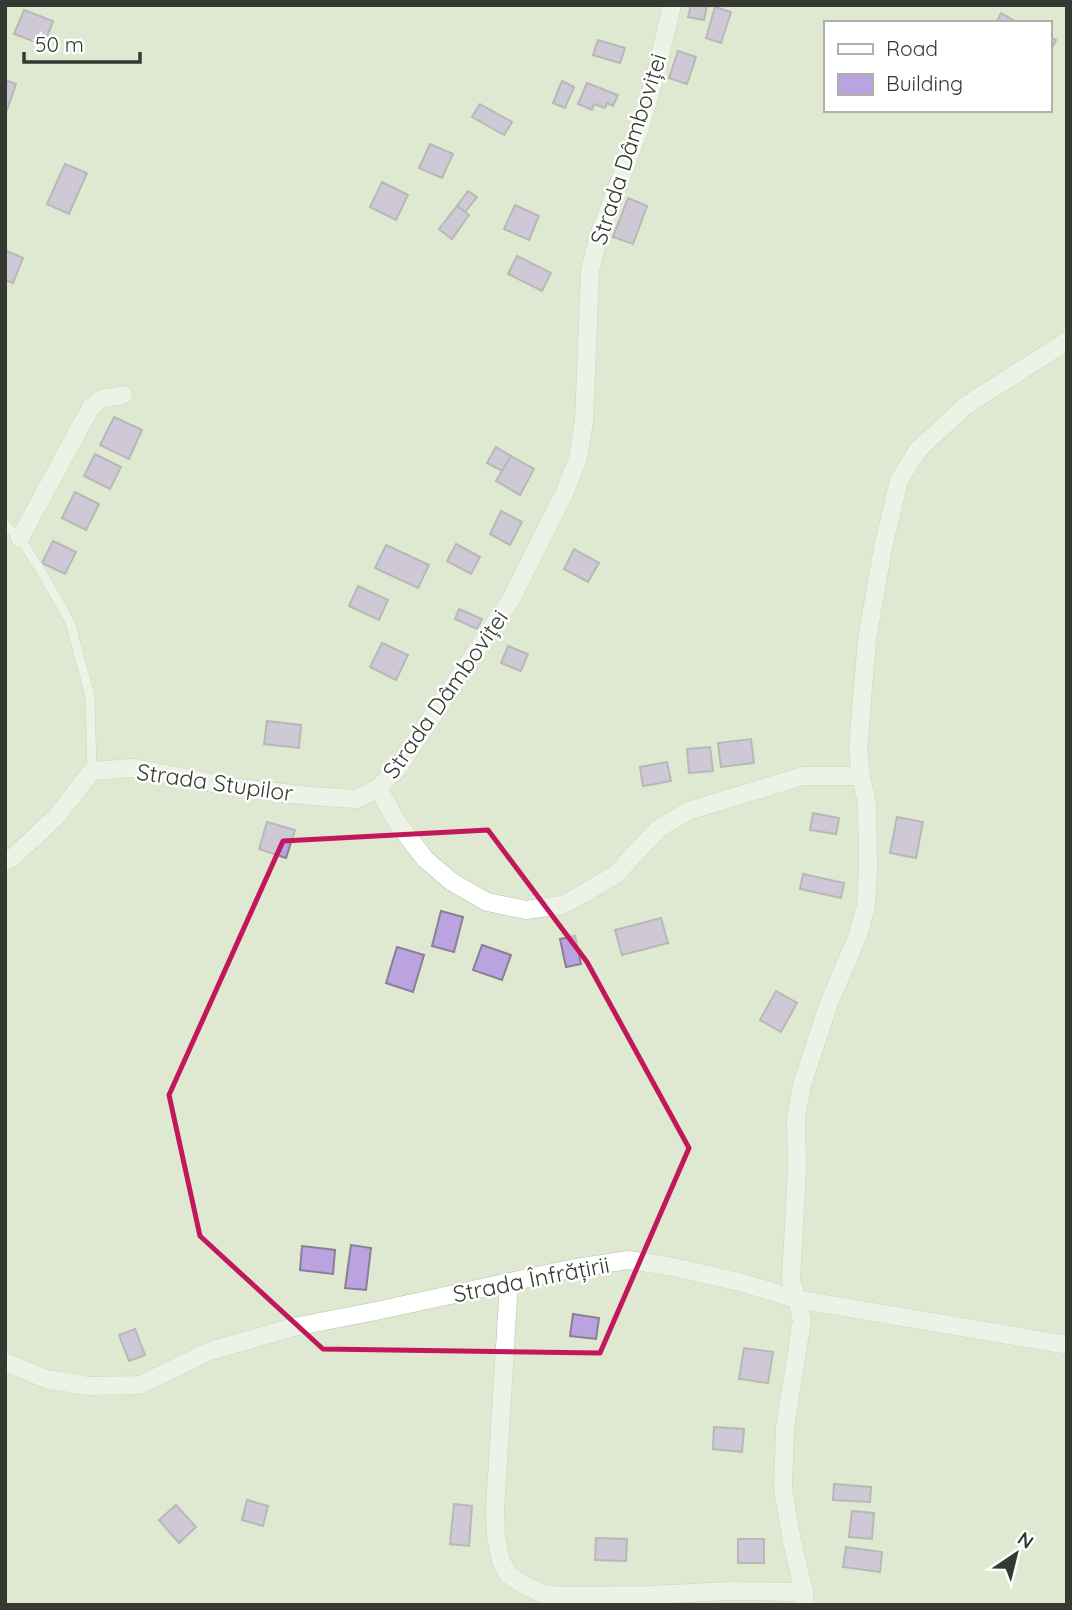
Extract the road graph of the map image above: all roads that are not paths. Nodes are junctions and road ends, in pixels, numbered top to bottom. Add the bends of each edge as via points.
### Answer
1 (672, 5) edge
2 (1067, 341) edge
3 (123, 395) dead end
4 (5, 525) edge
5 (20, 538) junction
6 (92, 771) junction
7 (860, 776) junction
8 (378, 789) junction
9 (5, 862) edge
10 (509, 1282) junction
11 (796, 1299) junction
12 (1067, 1345) edge
13 (5, 1362) edge
14 (804, 1598) edge

1 - 8 street, Strada Dâmboviței via 640,125 597,238 590,271 584,421 578,458 511,599 397,769
2 - 7 street via 965,406 918,450 898,480 867,639
3 - 5 street via 91,407
4 - 5 lane
5 - 6 lane via 69,622 90,696
6 - 8 street, Strada Stupilor via 133,768 239,788 357,799
6 - 9 street via 57,816
7 - 8 street, Strada Dâmboviței via 803,776 688,811 659,828 615,875 594,888 562,905 526,909 487,902 452,882 425,859
7 - 11 street via 867,804 866,906 829,1003 796,1117 791,1279
10 - 11 street, Strada Înfrățirii via 628,1260 716,1276
10 - 13 street, Strada Înfrățirii via 282,1330 210,1351 140,1385 88,1386 46,1380
10 - 14 street via 495,1510 501,1561 509,1574 543,1594 562,1596 728,1591
11 - 12 street, Strada Înfrățirii
11 - 14 street via 802,1320 785,1428 783,1488

